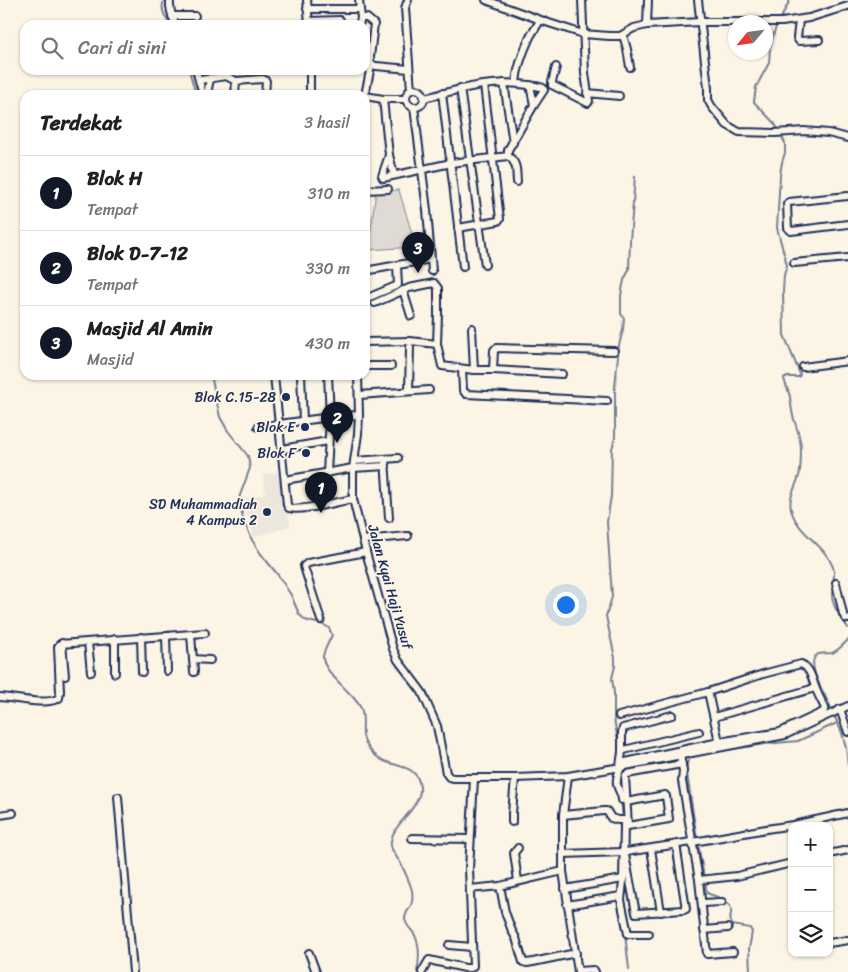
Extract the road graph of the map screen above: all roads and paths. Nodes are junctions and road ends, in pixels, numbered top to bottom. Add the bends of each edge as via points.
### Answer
1 (170, 0) edge
2 (307, 0) edge
3 (359, 0) edge
4 (402, 0) edge
5 (408, 0) edge
6 (486, 0) edge
7 (582, 0) edge
8 (648, 0) edge
9 (698, 0) edge
10 (848, 6) edge
11 (406, 8) junction
12 (307, 9) junction
13 (359, 9) junction
14 (172, 16) junction
15 (195, 16) dead end
16 (174, 20) edge
17 (308, 20) edge
18 (360, 20) edge
19 (540, 20) junction
20 (799, 20) junction
21 (370, 21) edge
22 (700, 22) junction
23 (647, 25) junction
24 (583, 34) junction
25 (623, 35) junction
26 (819, 40) dead end
27 (370, 57) edge
28 (370, 66) edge
29 (556, 67) dead end
30 (630, 67) dead end
31 (409, 69) junction
32 (198, 75) edge
33 (310, 75) edge
34 (367, 75) edge
35 (210, 78) junction
36 (200, 80) junction
37 (236, 81) junction
38 (504, 83) junction
39 (516, 83) junction
40 (484, 85) junction
41 (530, 85) junction
42 (552, 85) junction
43 (460, 88) junction
44 (544, 89) junction
45 (203, 90) edge
46 (206, 90) edge
47 (235, 90) edge
48 (265, 90) edge
49 (310, 90) edge
50 (366, 90) edge
51 (411, 90) junction
52 (442, 93) junction
53 (589, 93) junction
54 (370, 96) edge
55 (619, 96) dead end
56 (424, 98) junction
57 (383, 99) junction
58 (406, 99) junction
59 (534, 105) junction
60 (414, 107) junction
61 (848, 138) edge
62 (512, 144) junction
63 (389, 155) junction
64 (508, 156) junction
65 (492, 158) junction
66 (470, 160) junction
67 (450, 163) junction
68 (421, 170) junction
69 (394, 175) junction
70 (517, 182) dead end
71 (388, 189) dead end
72 (370, 190) edge
73 (848, 196) edge
74 (848, 224) edge
75 (480, 225) junction
76 (458, 228) junction
77 (848, 258) edge
78 (431, 259) junction
79 (794, 263) dead end
80 (485, 265) dead end
81 (397, 266) junction
82 (463, 267) dead end
83 (370, 270) edge
84 (432, 271) dead end
85 (403, 290) junction
86 (370, 297) edge
87 (374, 303) dead end
88 (410, 316) dead end
89 (472, 328) dead end
90 (370, 342) edge
91 (437, 344) junction
92 (410, 348) dead end
93 (614, 351) dead end
94 (848, 361) edge
95 (370, 366) edge
96 (391, 366) dead end
97 (803, 367) dead end
98 (462, 369) junction
99 (474, 370) junction
100 (493, 370) junction
101 (562, 374) dead end
102 (274, 380) edge
103 (301, 380) edge
104 (328, 380) edge
105 (358, 380) edge
106 (429, 390) dead end
107 (408, 391) junction
108 (359, 395) junction
109 (607, 401) dead end
110 (359, 414) junction
111 (330, 417) junction
112 (303, 421) junction
113 (278, 425) junction
114 (258, 427) dead end
115 (328, 441) junction
116 (282, 449) junction
117 (398, 458) dead end
118 (354, 461) junction
119 (386, 462) junction
120 (353, 468) junction
121 (327, 473) junction
122 (285, 480) junction
123 (353, 498) junction
124 (389, 518) dead end
125 (408, 536) dead end
126 (363, 540) junction
127 (366, 552) junction
128 (836, 583) dead end
129 (848, 619) edge
130 (321, 620) dead end
131 (205, 633) dead end
132 (166, 635) junction
133 (191, 635) junction
134 (141, 637) junction
135 (115, 639) junction
136 (88, 642) junction
137 (60, 645) junction
138 (193, 659) junction
139 (210, 660) dead end
140 (167, 671) dead end
141 (91, 672) dead end
142 (142, 672) dead end
143 (194, 672) dead end
144 (115, 673) dead end
145 (65, 676) dead end
146 (815, 688) junction
147 (708, 692) junction
148 (0, 697) edge
149 (848, 706) edge
150 (838, 710) junction
151 (825, 714) junction
152 (672, 715) dead end
153 (618, 716) dead end
154 (714, 717) junction
155 (699, 732) dead end
156 (848, 732) edge
157 (720, 745) junction
158 (622, 751) junction
159 (678, 755) junction
160 (679, 765) junction
161 (619, 766) junction
162 (568, 776) junction
163 (515, 778) junction
164 (474, 779) junction
165 (118, 797) dead end
166 (626, 802) junction
167 (13, 813) dead end
168 (848, 813) edge
169 (0, 815) edge
170 (563, 815) junction
171 (621, 820) junction
172 (512, 822) dead end
173 (412, 838) dead end
174 (470, 840) junction
175 (695, 842) junction
176 (676, 844) junction
177 (518, 848) dead end
178 (651, 849) junction
179 (848, 850) edge
180 (620, 852) junction
181 (833, 853) edge
182 (563, 854) junction
183 (788, 864) edge
184 (563, 872) junction
185 (620, 880) junction
186 (703, 880) junction
187 (518, 881) junction
188 (500, 886) junction
189 (470, 888) junction
190 (565, 889) junction
191 (618, 896) junction
192 (722, 902) dead end
193 (702, 903) junction
194 (567, 905) junction
195 (661, 912) junction
196 (728, 928) dead end
197 (704, 930) junction
198 (649, 934) dead end
199 (848, 940) edge
200 (833, 942) edge
201 (449, 945) dead end
202 (472, 947) junction
203 (733, 952) dead end
204 (309, 953) dead end
205 (576, 953) junction
206 (133, 972) edge
207 (316, 972) edge
208 (422, 972) edge
209 (578, 972) edge
210 (595, 972) edge

1 - 14 street
2 - 12 street
3 - 13 street
4 - 11 street
5 - 11 street
6 - 19 street
7 - 24 street
8 - 23 street
9 - 22 street
10 - 20 street
11 - 31 street
12 - 13 street
12 - 17 street
13 - 18 street
14 - 15 street
14 - 16 street
19 - 24 street
19 - 39 street via 531,36
20 - 22 street
20 - 26 street via 798,41
21 - 27 street via 374,24
22 - 23 street
22 - 61 street via 708,98 732,128 740,132 804,131
23 - 25 street
24 - 25 street
24 - 53 street
25 - 30 street
28 - 31 street
29 - 42 street
31 - 51 street
32 - 36 street
33 - 49 street
34 - 50 street
35 - 36 street
35 - 37 street via 226,76
35 - 46 street
36 - 45 street
37 - 47 street
37 - 48 street via 264,80
38 - 39 street
38 - 40 street
38 - 62 street
39 - 41 street
40 - 43 street
40 - 65 street
41 - 44 street
41 - 59 street
42 - 44 street
42 - 53 street via 588,103
43 - 52 street
43 - 66 street
44 - 59 street
51 - 56 street via 420,90
51 - 58 street
52 - 56 street
52 - 67 street
53 - 55 street
54 - 57 street
56 - 60 street via 421,105
57 - 58 street
57 - 63 street
58 - 60 street
59 - 62 street
60 - 68 street
62 - 64 street
63 - 69 street
63 - 69 street via 382,177
64 - 65 street
64 - 70 street via 514,160
65 - 66 street
65 - 75 street via 500,219
66 - 67 street
66 - 75 street
67 - 68 street
67 - 76 street
68 - 69 street
68 - 78 street
71 - 72 street
73 - 74 street via 787,204 791,231
75 - 76 street
75 - 80 street
76 - 82 street
77 - 79 street
78 - 81 street
78 - 84 street
81 - 83 street
81 - 86 street via 398,285
85 - 87 street
85 - 88 street
85 - 91 street via 433,283 437,286
89 - 99 street
90 - 91 street via 410,340
91 - 98 street via 442,366
92 - 107 street
93 - 100 street via 497,348 494,350
94 - 97 street
95 - 96 street
98 - 99 street
98 - 109 street via 466,394
99 - 100 street
100 - 101 street
102 - 113 street
103 - 112 street
104 - 111 street
105 - 108 street, Jalan Kyai Haji Yusuf
106 - 107 street
107 - 108 street
108 - 110 street, Jalan Kyai Haji Yusuf
110 - 111 street
110 - 118 street, Jalan Kyai Haji Yusuf
111 - 112 street
111 - 115 street
112 - 113 street
113 - 114 street
113 - 116 street
115 - 116 street
115 - 121 street
116 - 122 street
117 - 119 street
118 - 119 street
118 - 120 street, Jalan Kyai Haji Yusuf
119 - 120 street
119 - 124 street
120 - 121 street
120 - 123 street, Jalan Kyai Haji Yusuf
121 - 122 street
122 - 123 street via 290,509
123 - 126 street, Jalan Kyai Haji Yusuf
125 - 126 street
126 - 127 street, Jalan Kyai Haji Yusuf
127 - 130 street via 304,566
127 - 164 street, Jalan Kyai Haji Yusuf via 393,649 422,692 434,717 447,775
128 - 129 street via 843,614
131 - 133 street
132 - 133 street
132 - 134 street
132 - 140 street
133 - 138 street
134 - 135 street
134 - 142 street
135 - 136 street
135 - 144 street
136 - 137 street
136 - 141 street
137 - 145 street
137 - 148 street via 60,697 57,700 43,702
138 - 139 street
138 - 143 street
146 - 147 street via 806,666 800,664
146 - 151 street
146 - 154 street
147 - 153 street
147 - 154 street
149 - 150 street
150 - 151 street
150 - 156 street
151 - 157 street via 780,732
152 - 158 street via 623,728
154 - 157 street
155 - 158 street
157 - 159 street
157 - 161 street
158 - 161 street
159 - 160 street
159 - 161 street
160 - 166 street via 625,775
160 - 175 street via 683,771 682,781
161 - 162 street, Jalan Kyai Haji Yusuf
161 - 171 street via 617,785 622,796
162 - 163 street, Jalan Kyai Haji Yusuf
162 - 170 street
163 - 164 street, Jalan Kyai Haji Yusuf
163 - 172 street
164 - 174 street
165 - 206 street
166 - 166 street via 665,795 670,819 628,826
167 - 169 street
168 - 175 street
170 - 171 street via 604,811 611,818
170 - 182 street
171 - 180 street via 624,842
173 - 174 street
174 - 189 street
175 - 176 street
175 - 186 street
176 - 178 street
176 - 195 street via 686,908
177 - 187 street via 514,857
178 - 195 street
178 - 195 street via 626,852 625,855 635,913
179 - 181 street
180 - 182 street
180 - 185 street
182 - 184 street
183 - 186 street
184 - 187 street
184 - 190 street
185 - 190 street
185 - 191 street
186 - 193 street
187 - 188 street
188 - 189 street
188 - 205 street via 510,929 519,945 523,962
189 - 202 street
190 - 194 street
191 - 194 street
191 - 198 street via 628,934
192 - 193 street
193 - 197 street
194 - 205 street
196 - 197 street
197 - 203 street via 707,954
199 - 200 street
201 - 202 street
202 - 208 street via 471,968 428,960
204 - 207 street
205 - 209 street
209 - 210 street

